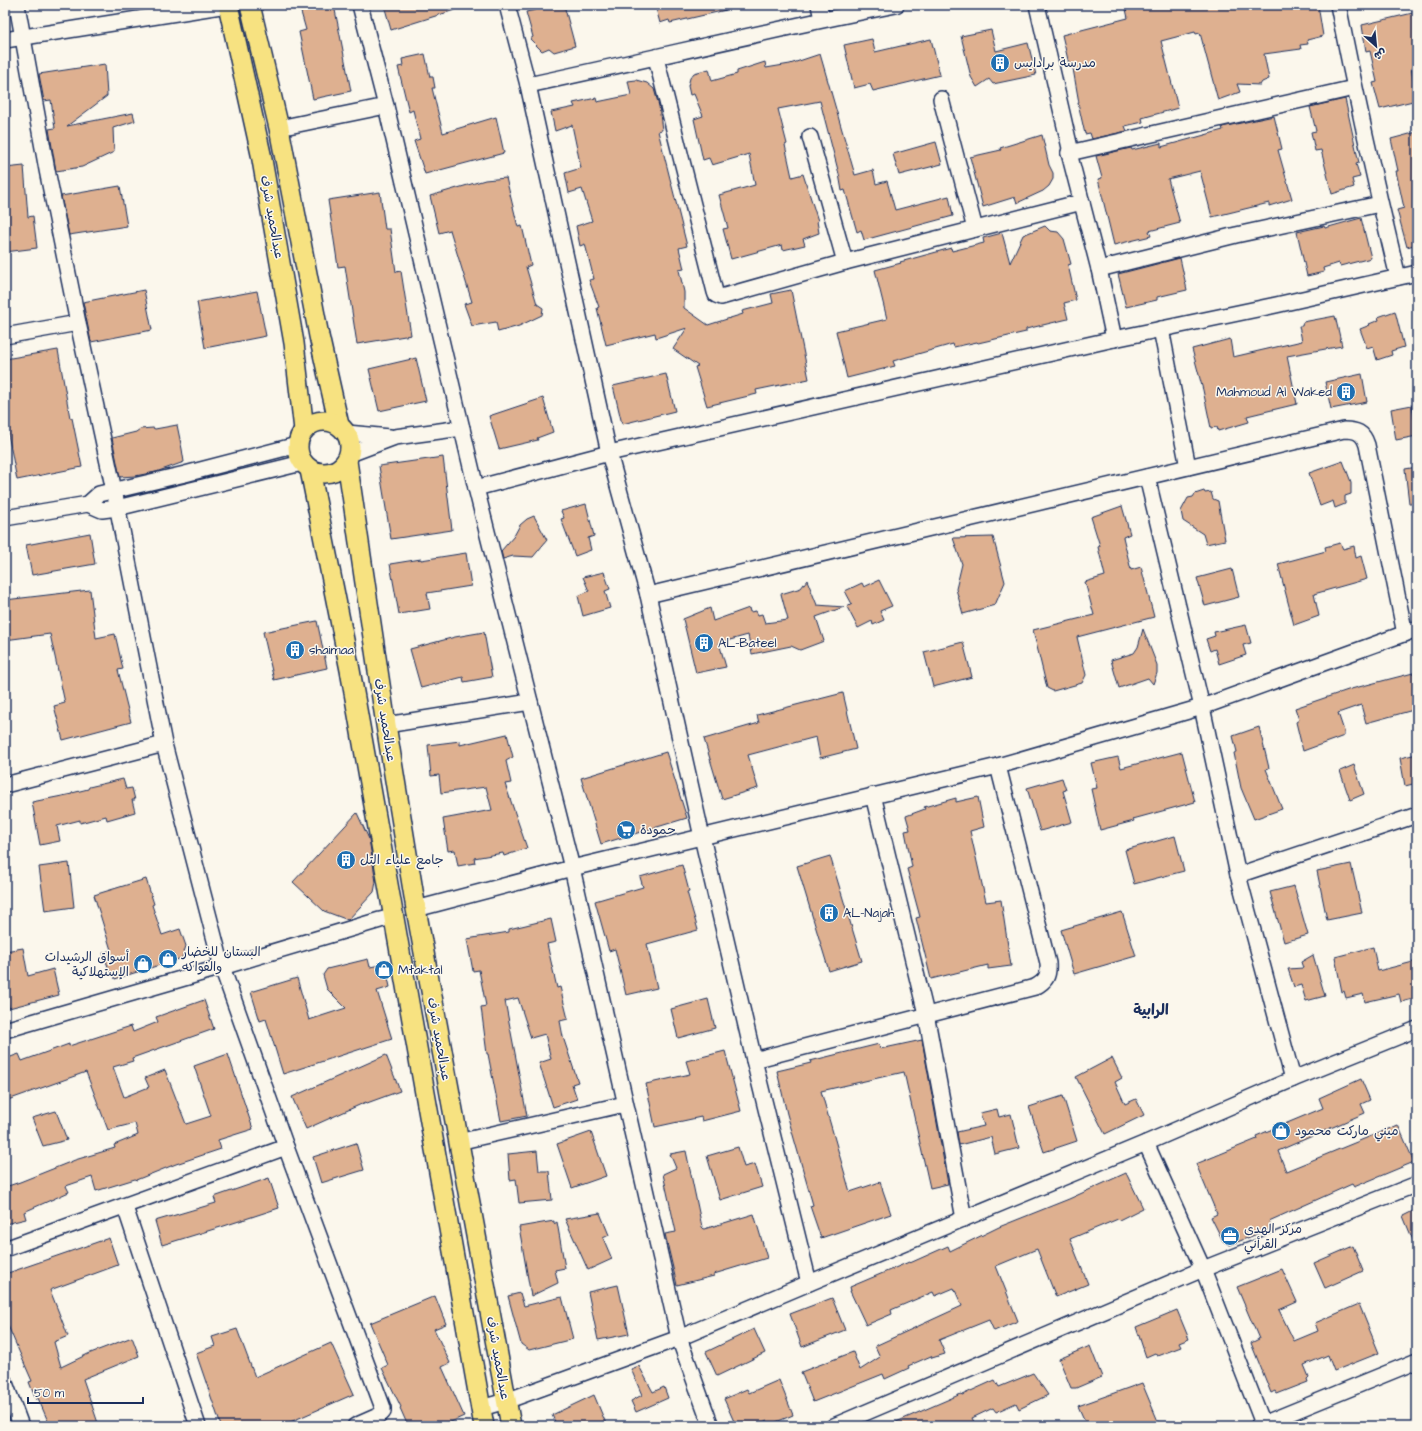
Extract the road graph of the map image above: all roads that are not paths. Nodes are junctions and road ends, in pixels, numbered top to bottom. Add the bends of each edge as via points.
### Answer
1 (17, 5) edge
2 (228, 5) edge
3 (250, 5) edge
4 (360, 5) edge
5 (507, 5) edge
6 (896, 5) edge
7 (1037, 5) edge
8 (1338, 5) edge
9 (821, 12) edge
10 (24, 37) junction
11 (5, 40) edge
12 (656, 58) junction
13 (528, 85) junction
14 (1354, 88) junction
15 (941, 99) dead end
16 (386, 106) junction
17 (279, 128) junction
18 (810, 137) dead end
19 (1069, 153) junction
20 (1082, 202) junction
21 (1380, 204) junction
22 (975, 229) junction
23 (846, 262) junction
24 (1099, 269) junction
25 (1417, 273) edge
26 (1398, 278) junction
27 (78, 323) junction
28 (1161, 329) junction
29 (5, 336) edge
30 (1114, 339) junction
31 (462, 428) junction
32 (343, 429) junction
33 (395, 437) junction
34 (303, 452) junction
35 (609, 452) junction
36 (349, 457) junction
37 (1188, 467) junction
38 (1147, 477) junction
39 (476, 488) junction
40 (114, 491) junction
41 (88, 504) junction
42 (117, 508) junction
43 (5, 518) edge
44 (648, 595) junction
45 (1411, 631) edge
46 (530, 702) junction
47 (1202, 707) junction
48 (386, 725) junction
49 (164, 744) junction
50 (998, 766) junction
51 (5, 785) edge
52 (873, 795) junction
53 (1417, 815) edge
54 (702, 837) junction
55 (572, 868) junction
56 (1238, 875) junction
57 (416, 909) junction
58 (393, 917) junction
59 (222, 967) junction
60 (926, 1014) junction
61 (1417, 1029) edge
62 (5, 1030) edge
63 (754, 1060) junction
64 (1293, 1079) junction
65 (625, 1104) junction
66 (458, 1142) junction
67 (1146, 1143) junction
68 (286, 1147) junction
69 (1417, 1184) edge
70 (125, 1207) junction
71 (964, 1219) junction
72 (5, 1250) edge
73 (1203, 1270) junction
74 (809, 1283) junction
75 (679, 1338) junction
76 (1417, 1361) edge
77 (5, 1383) edge
78 (506, 1401) junction
79 (480, 1408) junction
80 (1262, 1425) edge
81 (21, 1426) edge
82 (198, 1426) edge
83 (355, 1426) edge
84 (484, 1426) edge
85 (511, 1426) edge
86 (711, 1426) edge
87 (834, 1426) edge

1 - 10 street
2 - 10 street
2 - 34 main road, عبدالحميد شرف via 261,154 294,343
3 - 17 main road, عبدالحميد شرف
4 - 16 street
5 - 13 street
6 - 9 street
7 - 19 street via 1070,148
8 - 14 street
9 - 12 street
10 - 11 street
10 - 27 street via 47,170
12 - 13 street
12 - 23 street via 716,295 724,297
13 - 35 street
14 - 19 street
14 - 21 street
15 - 22 street
16 - 17 street
16 - 31 street
17 - 32 main road, عبدالحميد شرف via 319,336
18 - 23 street
19 - 20 street
20 - 22 street
20 - 24 street
21 - 24 street via 1236,235
21 - 26 street
22 - 23 street
24 - 30 street
25 - 26 street
26 - 28 street
27 - 29 street
27 - 40 street
28 - 30 street
28 - 37 street
30 - 35 street
31 - 33 street
31 - 39 street
32 - 33 street
32 - 34 main road via 324,420 309,425
32 - 36 main road via 351,443
33 - 36 street
34 - 36 main road via 320,474 340,469
34 - 40 street
34 - 42 street
34 - 58 main road, عبدالحميد شرف via 350,670
35 - 39 street
35 - 44 street
36 - 48 main road, عبدالحميد شرف
37 - 38 street
37 - 45 street via 1344,430 1359,432 1367,445
38 - 44 street
38 - 47 street
39 - 46 street
40 - 41 street via 98,494
40 - 42 street
41 - 42 street via 102,510
41 - 43 street
42 - 49 street
44 - 54 street
45 - 47 street
46 - 48 street
46 - 55 street
47 - 50 street
47 - 56 street
48 - 57 main road, عبدالحميد شرف
49 - 51 street
49 - 59 street
50 - 52 street
50 - 60 street via 1049,973 1042,983 1035,987
52 - 54 street
52 - 60 street
53 - 56 street
54 - 55 street
54 - 63 street
55 - 57 street
55 - 65 street
56 - 64 street
57 - 66 main road, عبدالحميد شرف
58 - 59 street
58 - 79 main road, عبدالحميد شرف
59 - 62 street
59 - 68 street
60 - 63 street
60 - 71 street
61 - 64 street
63 - 74 street
64 - 67 street
65 - 66 street
65 - 75 street
66 - 78 main road, عبدالحميد شرف
67 - 71 street
67 - 73 street
68 - 70 street
68 - 83 street via 383,1408 380,1415
69 - 73 street
70 - 72 street
70 - 82 street
71 - 74 street
73 - 80 street
73 - 87 street
74 - 75 street
75 - 78 street
75 - 86 street
76 - 80 street
77 - 81 street
78 - 79 street
78 - 85 main road, عبدالحميد شرف
79 - 84 main road, عبدالحميد شرف

